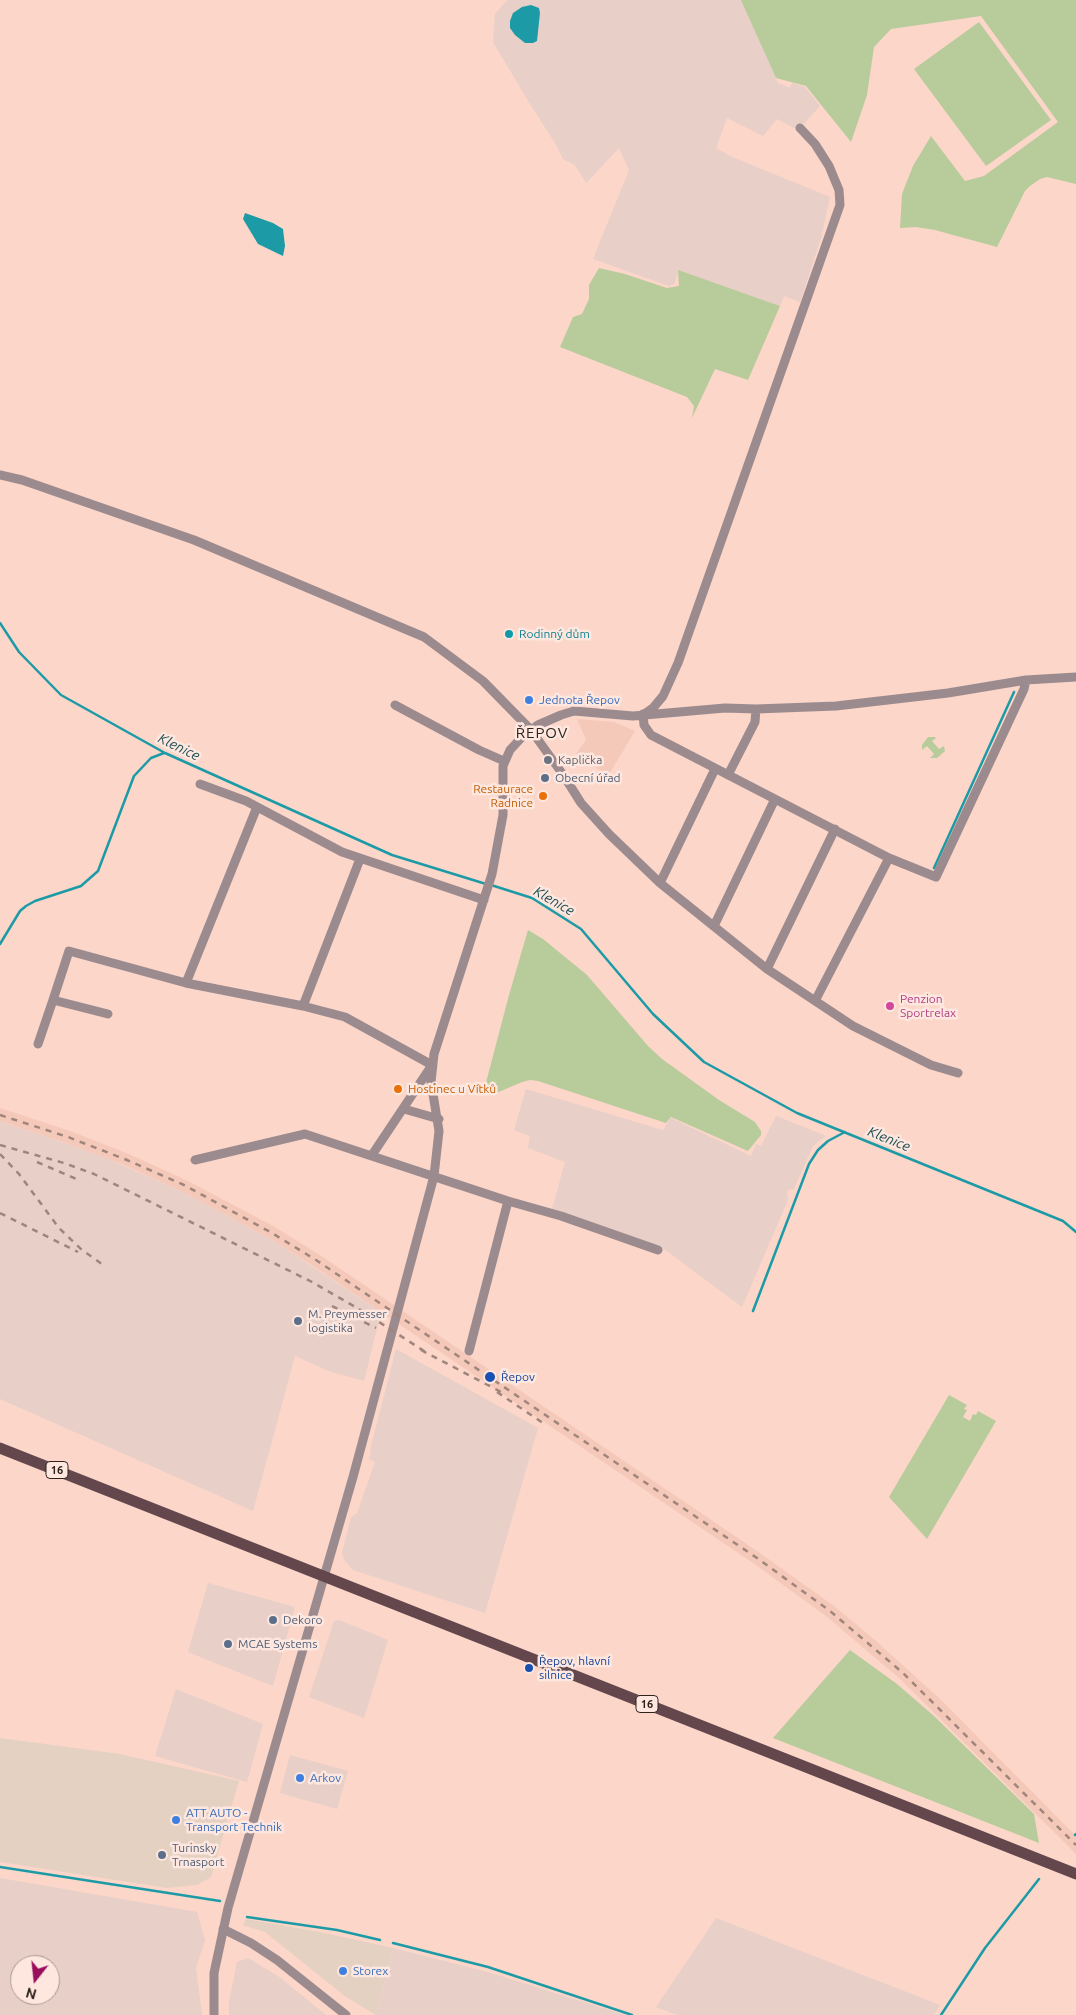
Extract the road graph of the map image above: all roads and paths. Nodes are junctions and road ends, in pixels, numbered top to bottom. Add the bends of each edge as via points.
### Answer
1 (800, 128) dead end
2 (0, 475) edge
3 (1076, 677) edge
4 (1026, 680) junction
5 (395, 705) dead end
6 (756, 709) junction
7 (643, 714) junction
8 (530, 730) junction
9 (504, 761) junction
10 (714, 769) junction
11 (728, 775) junction
12 (200, 784) dead end
13 (775, 799) junction
14 (256, 807) junction
15 (835, 829) junction
16 (889, 858) junction
17 (360, 859) junction
18 (660, 883) junction
19 (484, 898) junction
20 (714, 926) junction
21 (768, 968) junction
22 (186, 983) junction
23 (53, 1000) junction
24 (815, 1001) junction
25 (303, 1006) junction
26 (108, 1014) dead end
27 (38, 1044) dead end
28 (432, 1065) junction
29 (958, 1073) dead end
30 (404, 1108) junction
31 (439, 1119) junction
32 (372, 1155) junction
33 (195, 1160) dead end
34 (434, 1176) junction
35 (508, 1201) junction
36 (658, 1250) dead end
37 (469, 1351) dead end
38 (0, 1448) edge
39 (324, 1577) junction
40 (1076, 1874) edge
41 (223, 1929) junction
42 (214, 2015) edge
43 (346, 2015) edge

1 - 7 street via 815,144 834,176 840,195 838,209 678,663 663,696
2 - 8 street via 194,540 424,637 483,681
3 - 4 street
4 - 6 street via 836,706
4 - 16 street via 936,877
5 - 9 street
6 - 7 street
6 - 11 street via 755,722
7 - 8 street via 628,716 574,711
7 - 10 street via 644,725 651,735
8 - 9 street
8 - 18 street via 581,803
9 - 19 street via 502,815 492,874
10 - 11 street
10 - 18 street
11 - 13 street
12 - 14 street
13 - 15 street
13 - 20 street
14 - 17 street
14 - 22 street
15 - 16 street
15 - 21 street
16 - 24 street
17 - 19 street
17 - 25 street
18 - 20 street
19 - 28 street
20 - 21 street
21 - 24 street
22 - 23 street via 68,951
22 - 25 street
23 - 26 street
23 - 27 street
24 - 29 street via 853,1026 931,1065
25 - 28 street via 345,1017
28 - 30 street
28 - 31 street via 431,1082
30 - 31 street
30 - 32 street
31 - 34 street
32 - 33 street via 305,1134
32 - 34 street
34 - 35 street
34 - 39 street
35 - 36 street
35 - 37 street
38 - 39 main road, 16
39 - 40 main road, 16
39 - 41 street
41 - 42 street via 214,1973
41 - 43 street via 251,1942 277,1960

